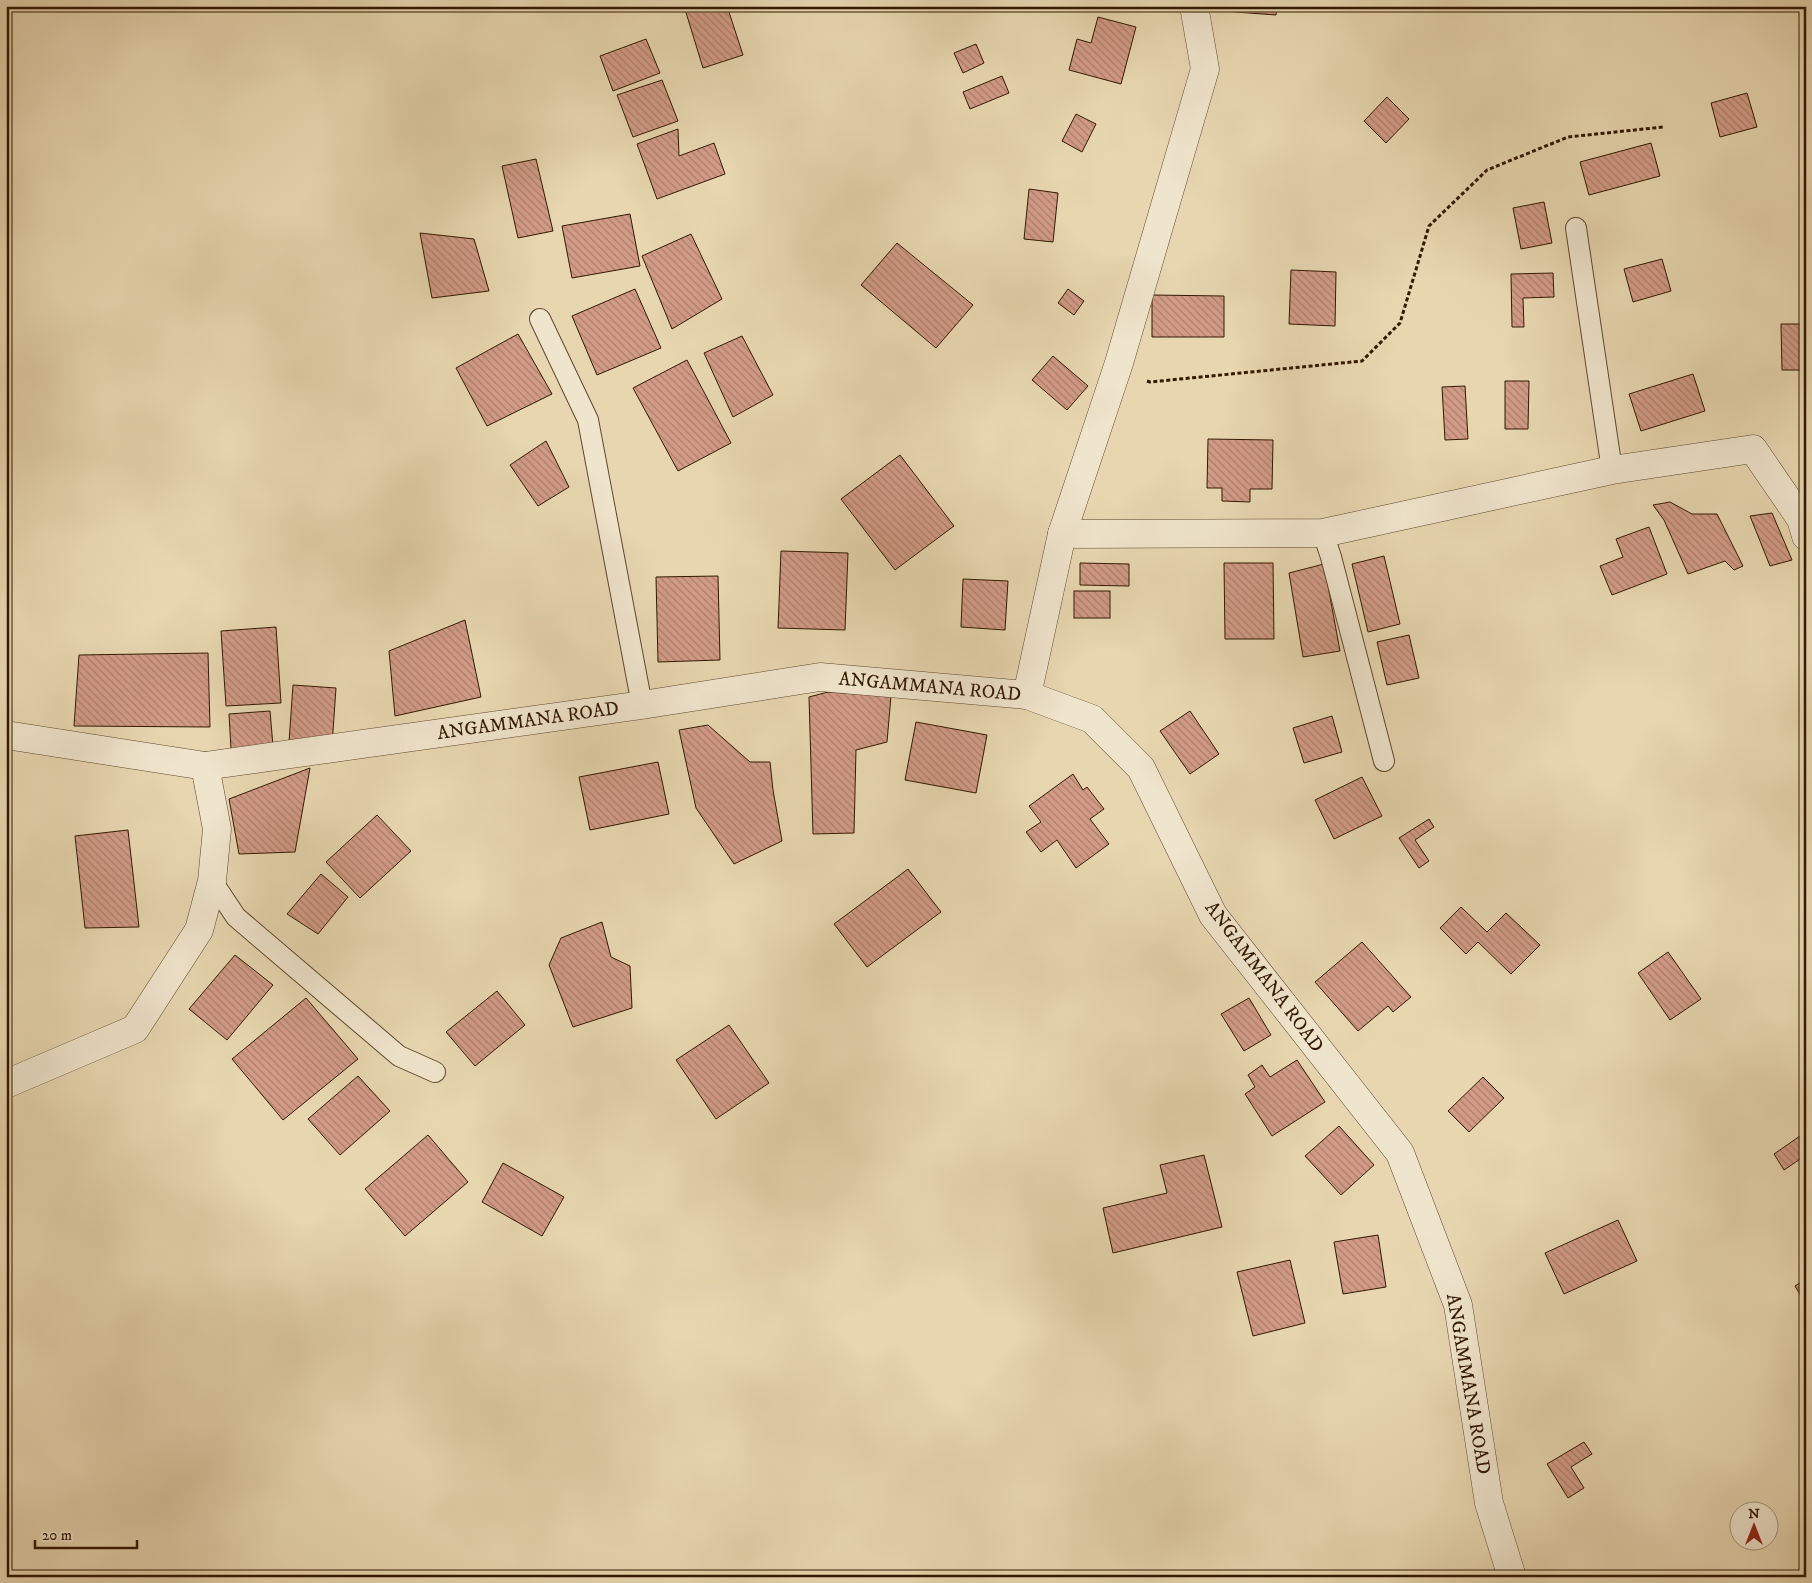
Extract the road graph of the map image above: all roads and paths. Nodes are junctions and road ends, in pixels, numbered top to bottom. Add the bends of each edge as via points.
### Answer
1 (1194, 6) edge
2 (1663, 127) dead end
3 (1576, 228) dead end
4 (540, 319) dead end
5 (1119, 363) junction
6 (1612, 470) junction
7 (1323, 533) junction
8 (1062, 534) junction
9 (1806, 536) edge
10 (1027, 695) junction
11 (642, 705) junction
12 (6, 735) edge
13 (1384, 761) dead end
14 (205, 766) junction
15 (212, 881) junction
16 (434, 1072) dead end
17 (6, 1084) edge
18 (1512, 1577) edge

1 - 5 street via 1206,69
2 - 5 path via 1568,137 1487,170 1429,226 1400,323 1362,361 1150,382
3 - 6 lane
4 - 11 lane via 588,420
5 - 8 street
6 - 7 street
6 - 9 street via 1752,449 1801,519
7 - 8 street
7 - 13 lane
8 - 10 street
10 - 11 street, ANGAMMANA ROAD via 820,677
10 - 18 street, ANGAMMANA ROAD via 1092,719 1141,768 1213,915 1400,1154 1458,1305 1489,1503
11 - 14 street, ANGAMMANA ROAD
12 - 14 street, ANGAMMANA ROAD
14 - 15 street via 217,829
15 - 16 lane via 244,923 399,1056
15 - 17 street via 199,930 135,1029

